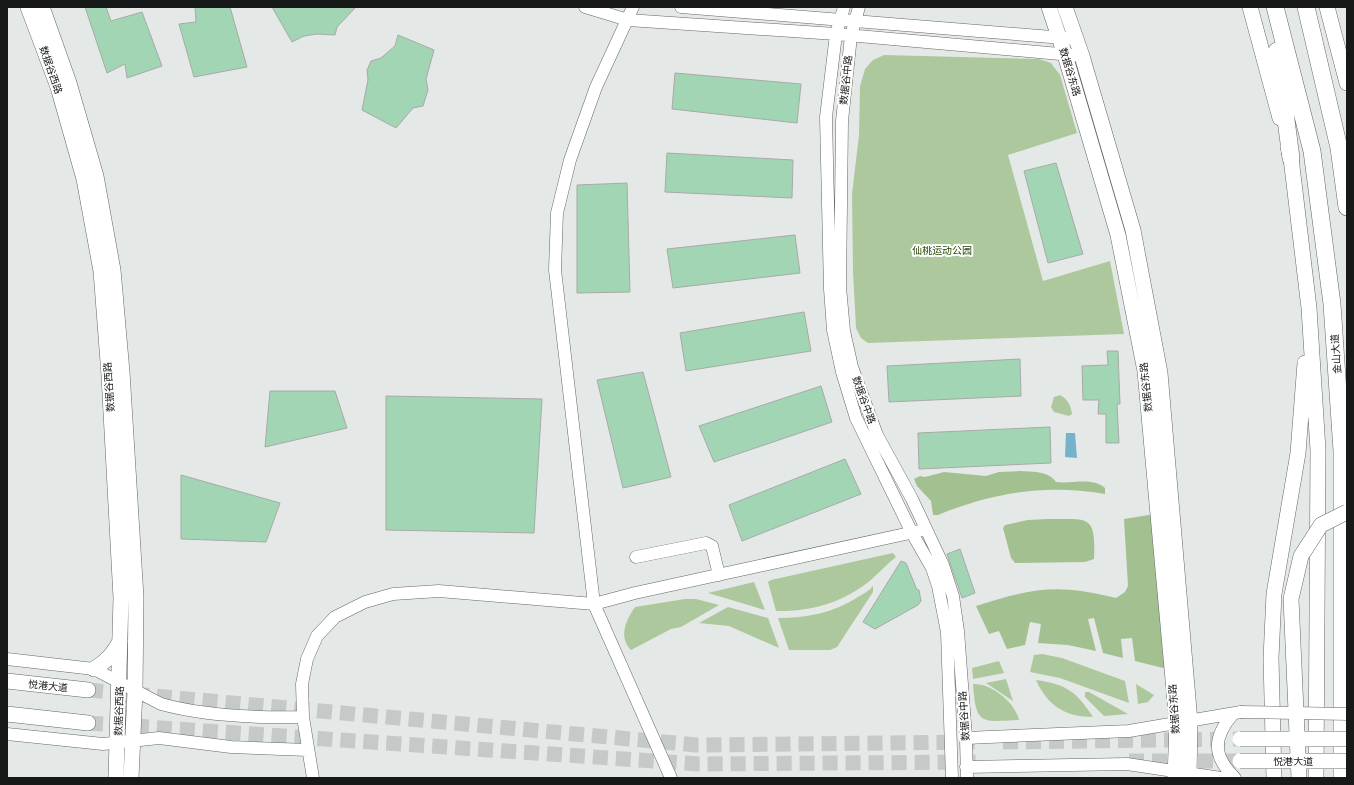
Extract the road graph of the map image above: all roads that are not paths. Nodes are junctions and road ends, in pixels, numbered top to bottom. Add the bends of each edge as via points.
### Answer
1 (28, 7) edge
2 (42, 7) edge
3 (585, 7) edge
4 (633, 7) edge
5 (681, 7) edge
6 (844, 7) edge
7 (859, 7) edge
8 (1049, 7) edge
9 (1065, 7) edge
10 (1250, 7) edge
11 (1271, 7) edge
12 (1275, 7) edge
13 (1306, 7) edge
14 (1327, 7) edge
15 (840, 19) junction
16 (628, 20) junction
17 (856, 20) junction
18 (836, 34) junction
19 (851, 36) junction
20 (1059, 37) junction
21 (1076, 39) junction
22 (1065, 55) junction
23 (1082, 56) junction
24 (1347, 83) edge
25 (1291, 158) junction
26 (1347, 207) edge
27 (1309, 308) junction
28 (115, 374) junction
29 (1347, 512) edge
30 (925, 529) junction
31 (912, 533) junction
32 (636, 557) dead end
33 (719, 575) junction
34 (594, 604) junction
35 (121, 640) junction
36 (7, 659) edge
37 (88, 668) junction
38 (7, 681) edge
39 (120, 681) junction
40 (88, 690) tunnel mouth
41 (135, 690) junction
42 (1237, 713) junction
43 (7, 714) edge
44 (1347, 714) edge
45 (303, 717) junction
46 (88, 722) tunnel mouth
47 (1183, 723) junction
48 (7, 734) edge
49 (966, 738) junction
50 (1240, 739) tunnel mouth
51 (1347, 739) edge
52 (133, 742) junction
53 (118, 744) junction
54 (308, 750) junction
55 (1240, 761) tunnel mouth
56 (1347, 762) edge
57 (966, 772) edge
58 (1182, 775) edge
59 (116, 778) edge
60 (130, 778) edge
61 (313, 778) edge
62 (671, 778) edge
63 (952, 778) edge
64 (1221, 778) edge
65 (1235, 778) edge
66 (1274, 778) edge
67 (1299, 778) edge
68 (1316, 778) edge
69 (1342, 778) edge

1 - 28 main road, 数据谷西路 via 58,87 84,179 101,271
2 - 28 main road, 数据谷西路 via 69,83 96,176 113,270
3 - 16 street
4 - 16 street
5 - 15 street
6 - 15 street, 数据谷中路
7 - 17 street, 数据谷中路
8 - 20 main road, 数据谷东路
9 - 21 main road, 数据谷东路
10 - 25 main road
11 - 25 highway
12 - 69 highway, 金山大道 via 1312,151 1332,304 1342,451
13 - 26 highway via 1339,148
14 - 24 main road
15 - 17 street
15 - 18 street, 数据谷中路
16 - 18 street
16 - 34 street via 596,87 570,160 557,213 555,270
17 - 19 street, 数据谷中路
17 - 20 street
18 - 19 street
18 - 31 street, 数据谷中路 via 826,118 833,330 856,418
19 - 22 street
19 - 30 street, 数据谷中路 via 842,121 840,287 844,331 852,367 877,435 912,499
20 - 21 street
20 - 22 main road, 数据谷东路
21 - 23 main road, 数据谷东路
22 - 23 street
22 - 47 main road, 数据谷东路 via 1118,235 1145,371
23 - 47 main road, 数据谷东路 via 1133,230 1160,373
25 - 27 main road
27 - 66 main road via 1298,453 1274,594 1271,658
27 - 68 main road via 1318,450
28 - 35 main road, 数据谷西路
28 - 41 main road, 数据谷西路 via 136,597
29 - 67 main road, bridge via 1321,525 1301,556 1291,599
30 - 31 street
30 - 49 street, 数据谷中路 via 953,596
31 - 33 street
31 - 63 street, 数据谷中路 via 932,568 945,618
32 - 33 street via 706,543 712,546
33 - 34 street
34 - 45 street via 440,592 393,594 365,602 335,617 317,636 307,659 303,678
34 - 62 street
35 - 37 main road via 105,662
35 - 39 main road, 数据谷西路
36 - 37 street
37 - 39 street
38 - 40 main road, 悦港大道
39 - 41 street
39 - 53 main road, 数据谷西路
41 - 45 street via 172,707 239,715
41 - 52 main road, 数据谷西路
42 - 44 street, bridge
42 - 47 street
42 - 65 street via 1220,730 1218,745 1224,766
43 - 46 main road
45 - 54 street
47 - 49 street via 1129,732
47 - 58 main road, 数据谷东路
48 - 53 street
49 - 57 street, 数据谷中路
50 - 51 main road, bridge
52 - 53 street
52 - 54 street via 159,738 231,746
52 - 60 main road, 数据谷西路
53 - 59 main road, 数据谷西路
54 - 61 street
55 - 56 main road, 悦港大道, bridge
57 - 58 street via 1127,764
58 - 64 street

